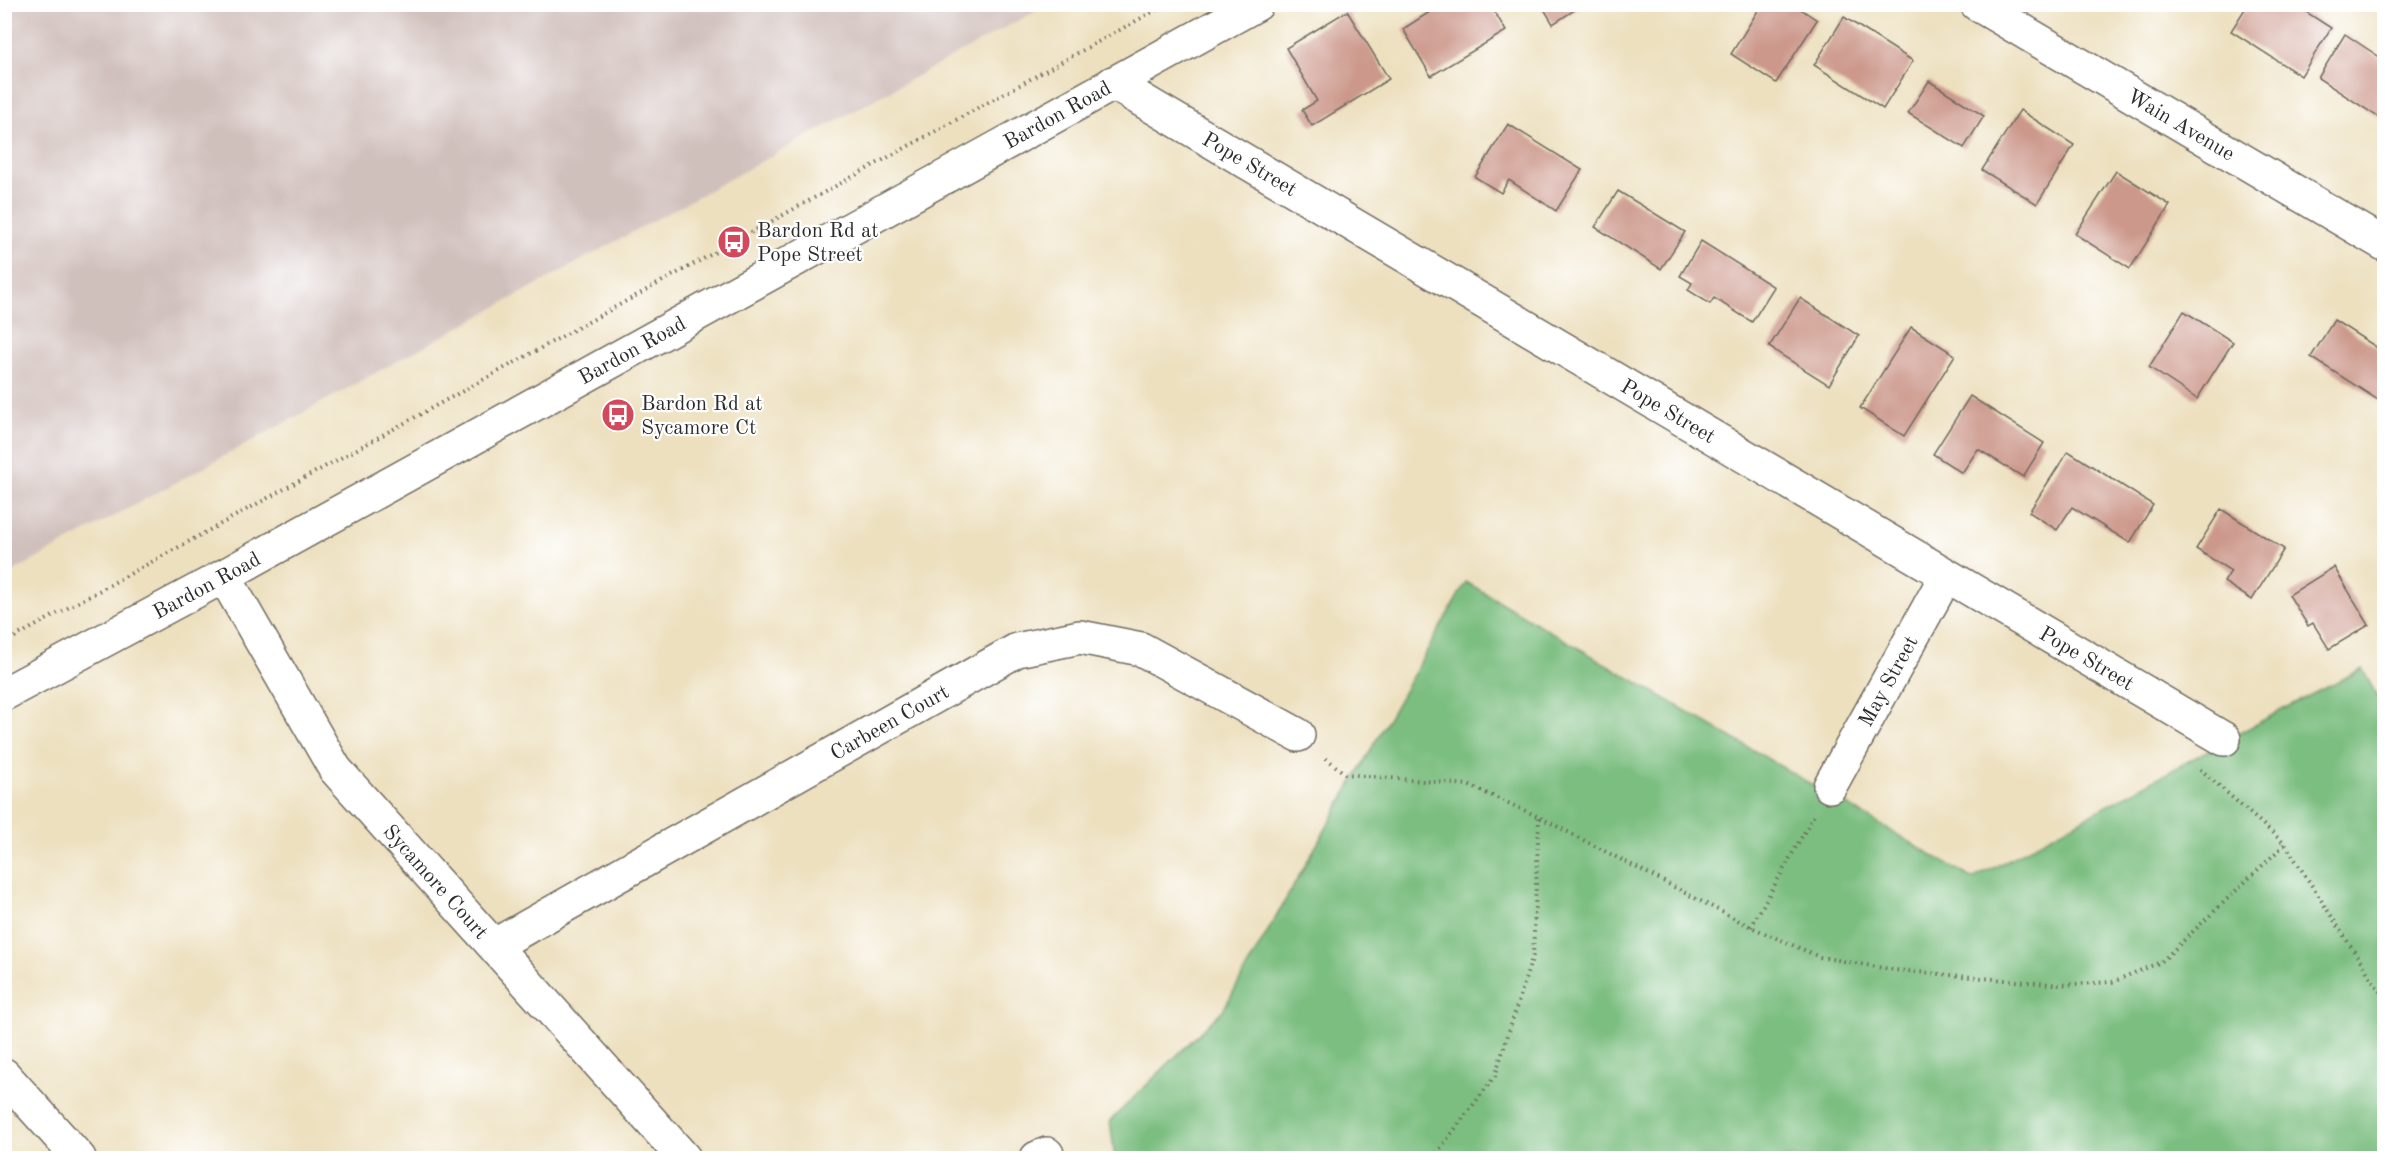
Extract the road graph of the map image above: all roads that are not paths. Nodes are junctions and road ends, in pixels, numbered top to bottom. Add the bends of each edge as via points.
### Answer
1 (1257, 4) edge
2 (1977, 4) edge
3 (1113, 83) junction
4 (2385, 244) edge
5 (224, 576) junction
6 (1946, 576) junction
7 (4, 694) edge
8 (1298, 735) road end
9 (2224, 739) dead end
10 (1830, 786) road end
11 (495, 945) junction
12 (4, 1075) edge
13 (79, 1158) edge
14 (684, 1158) edge

1 - 3 street, Bardon Road
2 - 4 street, Wain Avenue
3 - 5 street, Bardon Road
3 - 6 street, Pope Street
5 - 7 street, Bardon Road
5 - 11 street, Sycamore Court via 335,769
6 - 9 street, Pope Street
6 - 10 street, May Street
8 - 11 street, Carbeen Court via 1141,649 1080,637 1017,650
11 - 14 street, Sycamore Court
12 - 13 street

